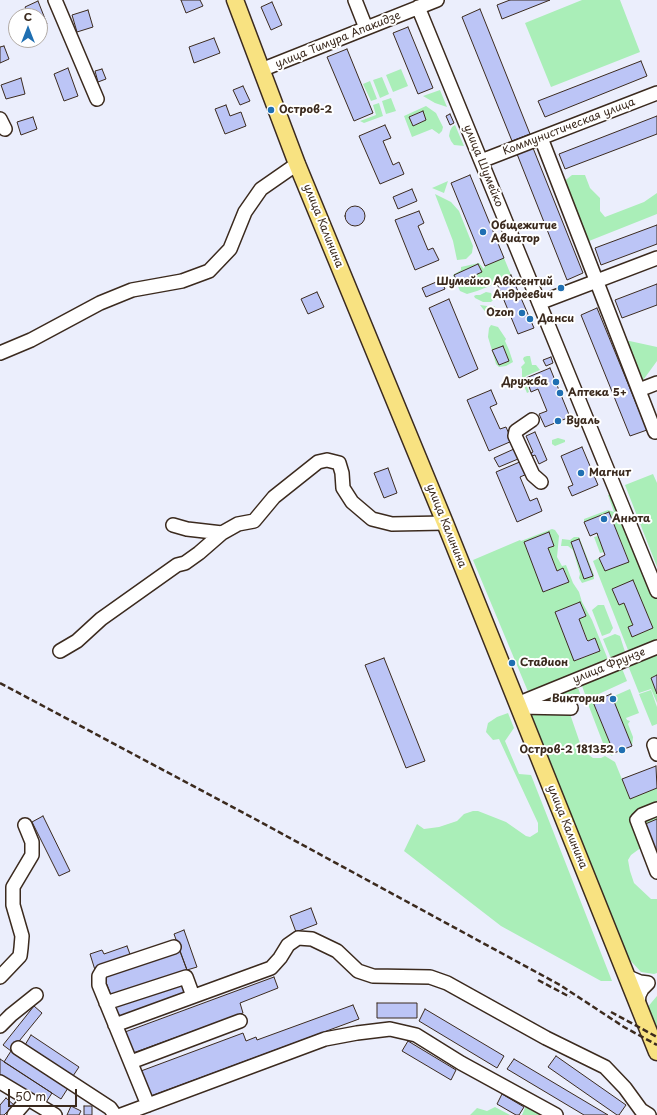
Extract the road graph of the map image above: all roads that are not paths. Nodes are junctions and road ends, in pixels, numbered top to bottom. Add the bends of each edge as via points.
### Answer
1 (55, 0) edge
2 (235, 0) edge
3 (355, 0) edge
4 (436, 0) edge
5 (418, 7) junction
6 (366, 28) junction
7 (261, 70) junction
8 (657, 93) edge
9 (97, 99) dead end
10 (541, 138) junction
11 (481, 161) junction
12 (297, 164) junction
13 (657, 258) edge
14 (597, 281) junction
15 (539, 303) junction
16 (0, 353) edge
17 (657, 384) edge
18 (639, 390) junction
19 (532, 420) dead end
20 (655, 432) dead end
21 (540, 482) dead end
22 (445, 523) junction
23 (173, 525) dead end
24 (222, 533) junction
25 (657, 591) edge
26 (657, 647) edge
27 (60, 651) dead end
28 (518, 706) junction
29 (571, 708) dead end
30 (657, 809) edge
31 (25, 825) dead end
32 (657, 872) edge
33 (174, 947) dead end
34 (626, 976) junction
35 (0, 977) edge
36 (653, 982) edge
37 (36, 995) dead end
38 (193, 996) junction
39 (106, 1003) junction
40 (638, 1004) junction
41 (240, 1021) dead end
42 (115, 1025) junction
43 (0, 1026) edge
44 (18, 1048) dead end
45 (657, 1052) edge
46 (131, 1062) junction
47 (0, 1082) edge
48 (28, 1099) junction
49 (148, 1105) junction
50 (14, 1115) edge
51 (55, 1115) edge
52 (115, 1115) edge
53 (121, 1115) edge
54 (556, 1115) edge
55 (649, 1115) edge

1 - 9 street
2 - 7 main road, улица Калинина
3 - 6 street
4 - 5 street, улица Тимура Апакидзе
5 - 6 street, улица Тимура Апакидзе
5 - 11 street, улица Шумейко
6 - 7 street, улица Тимура Апакидзе
7 - 12 main road, улица Калинина
8 - 10 street, Коммунистическая улица
10 - 11 street, Коммунистическая улица
10 - 14 street
11 - 15 street, улица Шумейко
12 - 16 street via 261,189 245,212 230,249 209,271 182,281 132,290 100,303 31,340
12 - 22 main road, улица Калинина
13 - 14 street
14 - 15 street
14 - 18 street
15 - 25 street, улица Шумейко
17 - 18 street
18 - 20 street
19 - 21 street via 516,431 515,436 533,475
22 - 24 street via 392,524 372,519 352,502 343,488 339,463 327,460 318,462 274,497 254,521 238,524
22 - 28 main road, улица Калинина
23 - 24 street
24 - 27 street via 199,553 185,563 177,565 101,618 77,641
26 - 28 street, улица Фрунзе
28 - 29 street
28 - 34 main road, улица Калинина
30 - 32 street via 637,820
31 - 35 street via 32,842 32,855 13,887 13,906 22,936 20,956
33 - 39 street via 102,971 98,976 99,985
34 - 36 street via 640,982
34 - 40 main road, улица Калинина
36 - 40 street via 642,989
37 - 43 street
38 - 39 street via 186,977
38 - 42 street
38 - 55 street via 271,968 288,945 298,938 312,939 337,951 358,971 373,976 430,977 447,983 546,1038 605,1067 641,1110
39 - 42 street
40 - 45 main road, улица Калинина
41 - 46 street
42 - 46 street
44 - 52 street via 110,1108
46 - 49 street
47 - 48 street
48 - 50 street
48 - 51 street
49 - 53 street
49 - 54 street via 325,1039 390,1029 416,1035

